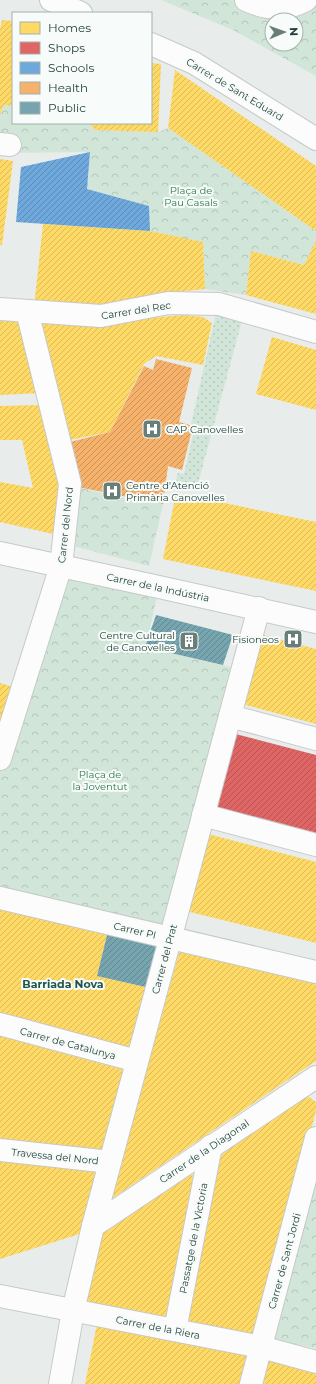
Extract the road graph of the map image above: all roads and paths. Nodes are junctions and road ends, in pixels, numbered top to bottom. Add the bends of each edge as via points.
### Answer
1 (51, 0) edge
2 (246, 0) edge
3 (306, 0) edge
4 (79, 12) edge
5 (152, 44) edge
6 (316, 139) edge
7 (0, 309) edge
8 (27, 311) junction
9 (316, 332) edge
10 (0, 553) edge
11 (61, 566) junction
12 (259, 608) junction
13 (316, 622) edge
14 (230, 716) junction
15 (316, 739) edge
16 (0, 759) edge
17 (203, 815) junction
18 (316, 845) edge
19 (0, 898) edge
20 (170, 938) junction
21 (316, 972) edge
22 (0, 1024) edge
23 (137, 1061) junction
24 (316, 1077) edge
25 (316, 1138) edge
26 (211, 1146) junction
27 (0, 1150) edge
28 (110, 1162) junction
29 (92, 1226) junction
30 (0, 1296) edge
31 (73, 1311) junction
32 (176, 1330) junction
33 (261, 1347) junction
34 (316, 1362) edge
35 (60, 1384) edge
36 (251, 1384) edge

1 - 4 street
2 - 3 street via 263,7 274,8 287,7
5 - 6 street, Carrer de Sant Eduard via 194,63
7 - 8 street, Carrer del Rec
8 - 9 street, Carrer del Rec via 101,316 168,303 219,304
8 - 11 street, Carrer del Nord via 70,484
10 - 11 street, Carrer de la Indústria
11 - 12 street, Carrer de la Indústria
11 - 16 street, Carrer del Nord
12 - 13 street, Carrer de la Indústria
12 - 14 street, Carrer del Prat
14 - 15 street
14 - 17 street, Carrer del Prat
17 - 18 street
17 - 20 street, Carrer del Prat
19 - 20 street, Carrer PI
20 - 21 street, Carrer PI
20 - 23 street, Carrer del Prat
22 - 23 street, Carrer de Catalunya
23 - 28 street, Carrer del Prat
24 - 26 street, Carrer de la Diagonal
25 - 33 street, Carrer de Sant Jordi
26 - 29 street, Carrer de la Diagonal
26 - 32 street, Passatge de la Victoria
27 - 28 street, Travessa del Nord
28 - 29 street, Carrer del Prat
29 - 31 street, Carrer del Prat
30 - 31 street, Carrer de la Riera
31 - 32 street, Carrer de la Riera
31 - 35 street, Carrer del Prat
32 - 33 street, Carrer de la Riera
33 - 34 street, Carrer de la Riera
33 - 36 street, Carrer de Sant Jordi

